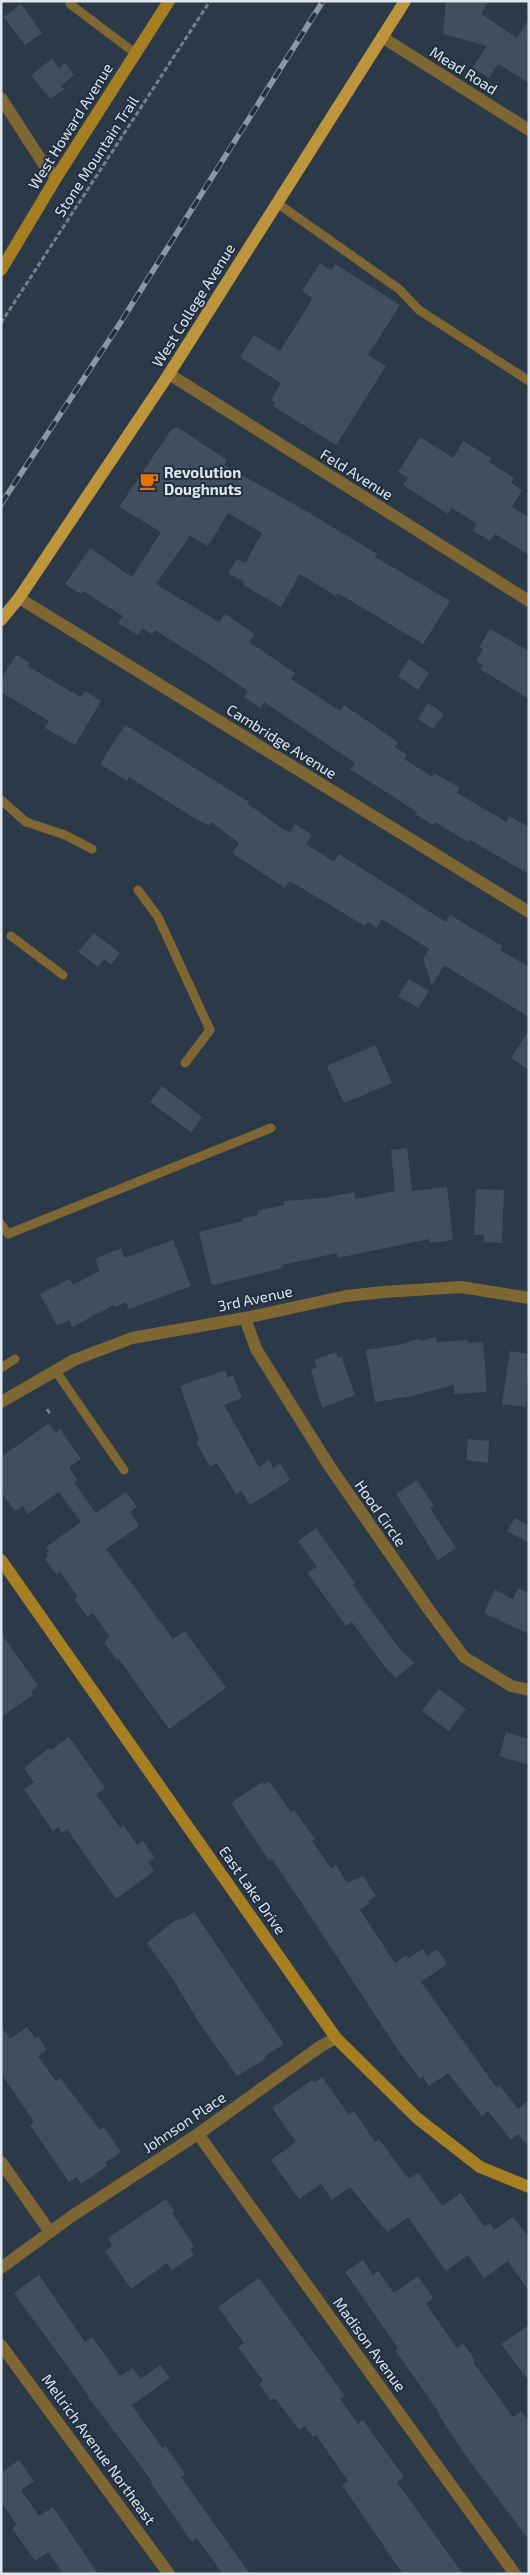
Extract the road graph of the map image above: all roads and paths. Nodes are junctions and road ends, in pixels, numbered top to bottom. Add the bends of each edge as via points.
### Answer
1 (70, 1) edge
2 (169, 1) edge
3 (210, 1) edge
4 (405, 1) edge
5 (382, 37) junction
6 (136, 53) junction
7 (1, 98) edge
8 (529, 130) edge
9 (56, 178) junction
10 (277, 204) junction
11 (1, 270) edge
12 (1, 323) edge
13 (169, 374) junction
14 (529, 381) edge
15 (19, 598) junction
16 (529, 601) edge
17 (1, 620) edge
18 (1, 800) edge
19 (92, 849) dead end
20 (138, 890) dead end
21 (529, 912) edge
22 (10, 936) dead end
23 (63, 975) dead end
24 (185, 1064) dead end
25 (271, 1128) dead end
26 (1, 1224) edge
27 (529, 1298) edge
28 (245, 1318) junction
29 (15, 1359) dead end
30 (1, 1368) edge
31 (55, 1370) junction
32 (1, 1402) edge
33 (47, 1409) dead end
34 (51, 1415) dead end
35 (124, 1470) dead end
36 (1, 1560) edge
37 (529, 1690) edge
38 (336, 2038) junction
39 (198, 2134) junction
40 (1, 2162) edge
41 (529, 2187) edge
42 (50, 2232) junction
43 (1, 2268) edge
44 (1, 2345) edge
45 (169, 2574) edge
46 (515, 2574) edge

1 - 6 lane via 80,13
2 - 6 street, West Howard Avenue
3 - 12 path, Stone Mountain Trail
4 - 5 main road, West College Avenue
5 - 8 street, Mead Road
5 - 10 main road, West College Avenue
6 - 9 street, West Howard Avenue
7 - 9 street
9 - 11 street, West Howard Avenue
10 - 13 main road, West College Avenue
10 - 14 lane via 399,289 418,310
13 - 15 main road, West College Avenue
13 - 16 street, Feld Avenue
15 - 17 main road, West College Avenue
15 - 21 street, Cambridge Avenue
18 - 19 lane via 26,822 66,835
20 - 24 lane via 158,917 210,1030
22 - 23 lane
25 - 26 lane via 8,1234
27 - 28 street, 3rd Avenue via 461,1287 393,1291 346,1296
28 - 31 street, 3rd Avenue via 132,1338
28 - 37 street, Hood Circle via 256,1348 330,1467 458,1650 511,1686
29 - 30 lane
31 - 32 street, 3rd Avenue
31 - 35 lane
33 - 34 path
36 - 38 street, East Lake Drive
38 - 39 street, Johnson Place
38 - 41 street, East Lake Drive via 431,2128 480,2167
39 - 42 street, Johnson Place
39 - 46 street, Madison Avenue
40 - 42 street
42 - 43 street, Johnson Place
44 - 45 street, Mellrich Avenue Northeast

